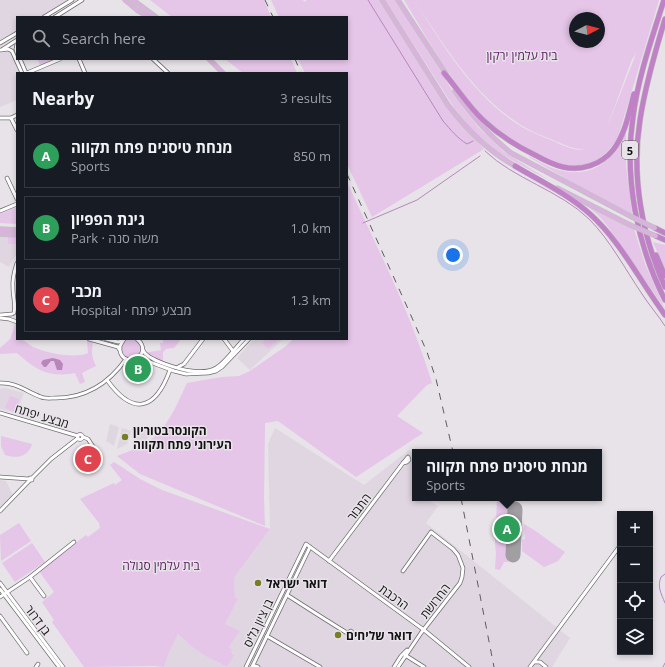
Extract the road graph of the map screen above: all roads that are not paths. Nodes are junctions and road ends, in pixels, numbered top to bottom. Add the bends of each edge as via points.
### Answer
1 (72, 0) edge
2 (82, 0) edge
3 (125, 0) edge
4 (133, 0) edge
5 (382, 0) edge
6 (398, 0) edge
7 (664, 0) edge
8 (46, 16) edge
9 (57, 16) edge
10 (147, 16) edge
11 (155, 16) edge
12 (665, 19) edge
13 (16, 34) edge
14 (16, 41) edge
15 (0, 43) edge
16 (1, 50) edge
17 (16, 60) edge
18 (16, 60) edge
19 (20, 60) edge
20 (58, 60) edge
21 (79, 60) edge
22 (154, 60) edge
23 (210, 60) edge
24 (645, 61) junction
25 (22, 72) edge
26 (26, 72) edge
27 (29, 72) edge
28 (85, 72) edge
29 (167, 72) edge
30 (221, 72) edge
31 (444, 73) junction
32 (16, 116) edge
33 (0, 118) edge
34 (12, 118) junction
35 (16, 128) edge
36 (515, 166) junction
37 (7, 178) dead end
38 (16, 197) edge
39 (16, 204) edge
40 (0, 211) edge
41 (643, 219) junction
42 (655, 228) joint
43 (0, 229) edge
44 (16, 230) edge
45 (665, 233) edge
46 (0, 234) edge
47 (16, 235) edge
48 (656, 236) joint
49 (665, 240) edge
50 (16, 267) edge
51 (16, 270) edge
52 (14, 275) junction
53 (665, 276) edge
54 (665, 287) edge
55 (665, 300) edge
56 (14, 302) junction
57 (16, 307) edge
58 (14, 313) edge
59 (0, 315) edge
60 (665, 315) edge
61 (0, 318) edge
62 (12, 320) junction
63 (16, 322) edge
64 (93, 340) edge
65 (110, 340) edge
66 (123, 340) edge
67 (139, 340) edge
68 (202, 340) edge
69 (225, 340) edge
70 (243, 340) edge
71 (248, 340) edge
72 (143, 350) junction
73 (120, 351) junction
74 (233, 351) junction
75 (126, 359) junction
76 (133, 360) junction
77 (184, 364) junction
78 (176, 367) junction
79 (170, 370) junction
80 (185, 370) junction
81 (107, 380) junction
82 (0, 383) edge
83 (0, 413) edge
84 (78, 437) junction
85 (96, 451) dead end
86 (403, 463) dead end
87 (0, 477) edge
88 (31, 479) junction
89 (0, 511) edge
90 (74, 542) dead end
91 (306, 544) joint
92 (310, 547) junction
93 (617, 550) edge
94 (329, 561) junction
95 (403, 571) dead end
96 (30, 577) junction
97 (0, 583) edge
98 (2, 593) edge
99 (287, 595) junction
100 (44, 596) dead end
101 (0, 616) edge
102 (424, 630) junction
103 (346, 633) dead end
104 (267, 636) junction
105 (408, 650) junction
106 (27, 653) dead end
107 (405, 655) junction
108 (534, 662) junction
109 (59, 667) edge
110 (63, 667) edge
111 (246, 667) edge
112 (252, 667) edge
113 (258, 667) edge
114 (320, 667) edge
115 (394, 667) edge
116 (398, 667) edge
117 (424, 667) edge
118 (469, 667) edge
119 (530, 667) edge
120 (546, 667) edge

1 - 8 street
2 - 9 street
3 - 10 main road
4 - 11 main road
5 - 36 main road via 456,115 483,143
6 - 31 main road
7 - 24 highway, 5
12 - 41 highway, 5 via 644,96 639,128 638,181
13 - 15 street
14 - 16 street
16 - 17 street via 12,51
18 - 25 street
19 - 26 street
20 - 27 street
21 - 28 street
22 - 29 street
23 - 30 main road
24 - 31 highway via 623,132 616,145 603,159 590,166 578,168 556,165 508,141 480,117
24 - 55 highway, 5 via 633,117 630,142 631,176 641,237
31 - 42 main road, bridge via 471,114 505,148
32 - 34 street
33 - 34 street
34 - 35 street
36 - 48 main road, bridge
36 - 60 highway via 569,198 594,218 617,244
37 - 38 street
39 - 40 street
41 - 53 highway
41 - 54 highway, 5 via 650,249
42 - 45 highway
43 - 44 main road
46 - 47 main road
48 - 49 highway
50 - 52 street
51 - 52 street
52 - 56 street
56 - 57 street
56 - 58 street
58 - 59 street
58 - 62 street
61 - 62 street
62 - 63 street
64 - 73 street via 118,347
65 - 66 street
66 - 73 street
67 - 72 street
68 - 77 street
69 - 74 street
70 - 74 street
71 - 79 street via 216,371 186,374
72 - 76 street via 139,357
72 - 78 street via 147,356
73 - 75 street
74 - 80 street via 211,370
75 - 76 street
75 - 81 street
76 - 79 street via 147,361
77 - 78 street
77 - 80 street
78 - 80 street
79 - 81 street via 156,397 145,403 128,402 120,397
81 - 82 street via 87,393 62,398 44,398 13,384
83 - 84 street, מבצע יפתח
84 - 85 street, מבצע יפתח via 81,440 83,437 88,439
84 - 88 street
86 - 94 street, התבור
87 - 88 street
88 - 89 street
90 - 96 street
91 - 92 street, הרכבת
91 - 111 street, בן ציון גליס
92 - 94 street, הרכבת
92 - 99 street, בן ציון גליס
93 - 108 street
94 - 102 street, הרכבת
95 - 102 street, החרושת via 431,532 453,549 463,568 460,583
96 - 98 street
96 - 100 street
97 - 98 street, בן דרור
98 - 109 street, בן דרור
98 - 110 street, בן דרור
99 - 103 street
99 - 104 street, בן ציון גליס
101 - 106 street
102 - 105 street, החרושת
102 - 118 street, הרכבת
104 - 112 street, בן ציון גליס
104 - 114 street
105 - 107 street
105 - 115 street
107 - 116 street
107 - 117 street
108 - 119 street
108 - 120 street via 538,661
112 - 113 street

